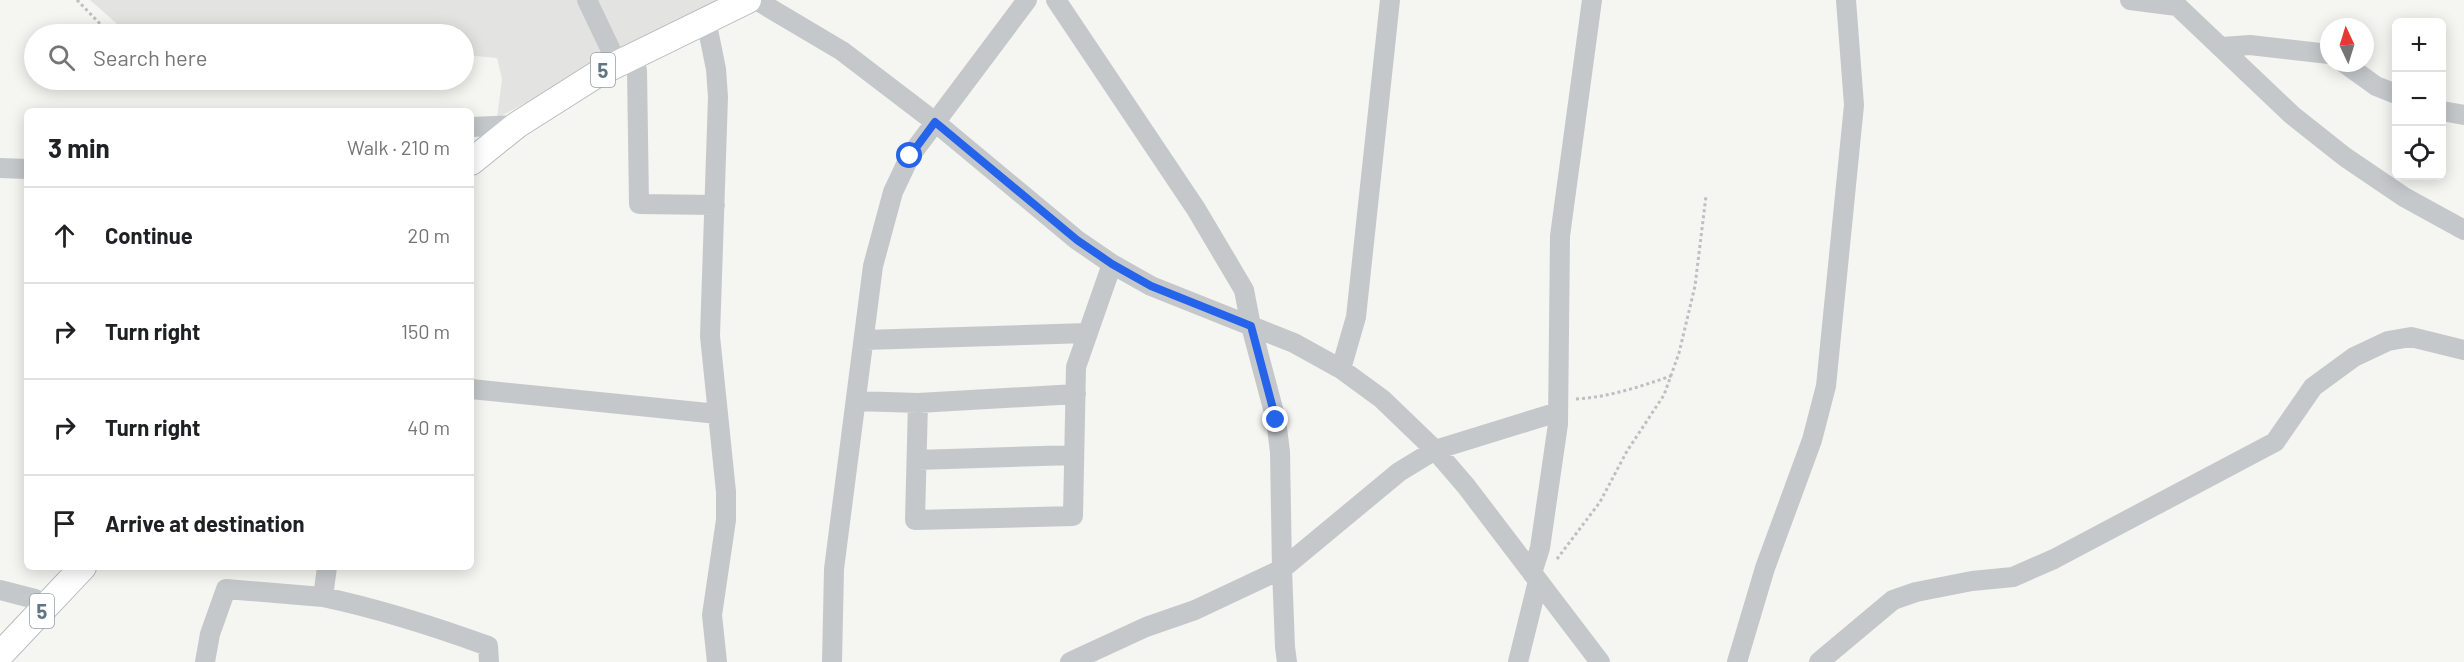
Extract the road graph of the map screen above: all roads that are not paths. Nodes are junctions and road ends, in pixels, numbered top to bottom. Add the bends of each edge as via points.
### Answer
1 (587, 0) edge
2 (748, 0) edge
3 (756, 0) edge
4 (1027, 0) edge
5 (1056, 0) edge
6 (1390, 0) edge
7 (1592, 0) edge
8 (1846, 0) edge
9 (2130, 0) edge
10 (2174, 3) edge
11 (706, 20) junction
12 (2222, 47) junction
13 (2320, 53) edge
14 (624, 60) junction
15 (2357, 72) edge
16 (2392, 92) edge
17 (2446, 112) edge
18 (2464, 115) edge
19 (935, 122) junction
20 (517, 126) junction
21 (474, 127) edge
22 (474, 160) edge
23 (0, 168) edge
24 (24, 169) edge
25 (715, 205) junction
26 (2464, 230) edge
27 (1112, 264) junction
28 (1251, 326) junction
29 (1088, 333) junction
30 (864, 340) junction
31 (2464, 350) edge
32 (1341, 369) junction
33 (474, 389) edge
34 (1076, 394) junction
35 (856, 402) junction
36 (918, 403) junction
37 (1559, 406) junction
38 (718, 414) junction
39 (1435, 450) junction
40 (1074, 455) junction
41 (917, 460) junction
42 (1282, 569) junction
43 (80, 570) edge
44 (327, 570) edge
45 (1535, 577) junction
46 (0, 590) edge
47 (323, 597) junction
48 (46, 607) junction
49 (0, 655) edge
50 (205, 662) edge
51 (489, 662) edge
52 (717, 662) edge
53 (832, 662) edge
54 (1070, 662) edge
55 (1287, 662) edge
56 (1518, 662) edge
57 (1600, 662) edge
58 (1737, 662) edge
59 (1820, 662) edge

1 - 14 street
2 - 11 main road, 5
3 - 19 street via 842,51
4 - 19 street
5 - 28 street via 1226,259 1244,290
6 - 32 street via 1356,317
7 - 37 street via 1560,236
8 - 58 street via 1854,105 1826,386 1812,440 1765,568
9 - 10 street
10 - 12 street
11 - 14 main road, 5
11 - 25 street via 718,97
12 - 13 street via 2250,45
12 - 26 street via 2292,115 2345,157 2404,197
14 - 20 main road, 5
14 - 25 street via 637,70 639,204
15 - 16 street
17 - 18 street
19 - 27 street via 1077,240
19 - 30 street via 910,156 893,192 873,266
20 - 21 street
20 - 22 main road, 5
23 - 24 street
25 - 38 street via 710,336
27 - 28 street via 1151,286
27 - 29 street
28 - 32 street via 1294,343
28 - 42 street via 1276,420
29 - 30 street
29 - 34 street via 1076,367
30 - 35 street
31 - 59 street via 2411,337 2388,341 2354,357 2313,387 2275,442 2013,577 1972,581 1893,600
32 - 39 street via 1382,399
33 - 38 street
34 - 36 street
34 - 40 street
35 - 36 street
35 - 53 street via 834,569
36 - 41 street
37 - 39 street
37 - 45 street
38 - 52 street via 726,520 712,615
39 - 42 street via 1399,472
39 - 45 street
40 - 41 street
40 - 41 street via 1073,516 915,520
42 - 54 street
42 - 55 street
43 - 48 main road, 5
44 - 47 street
45 - 56 street
45 - 57 street
46 - 48 street via 34,599
47 - 50 street via 226,589
47 - 51 street via 376,608 488,646
48 - 49 main road, 5

